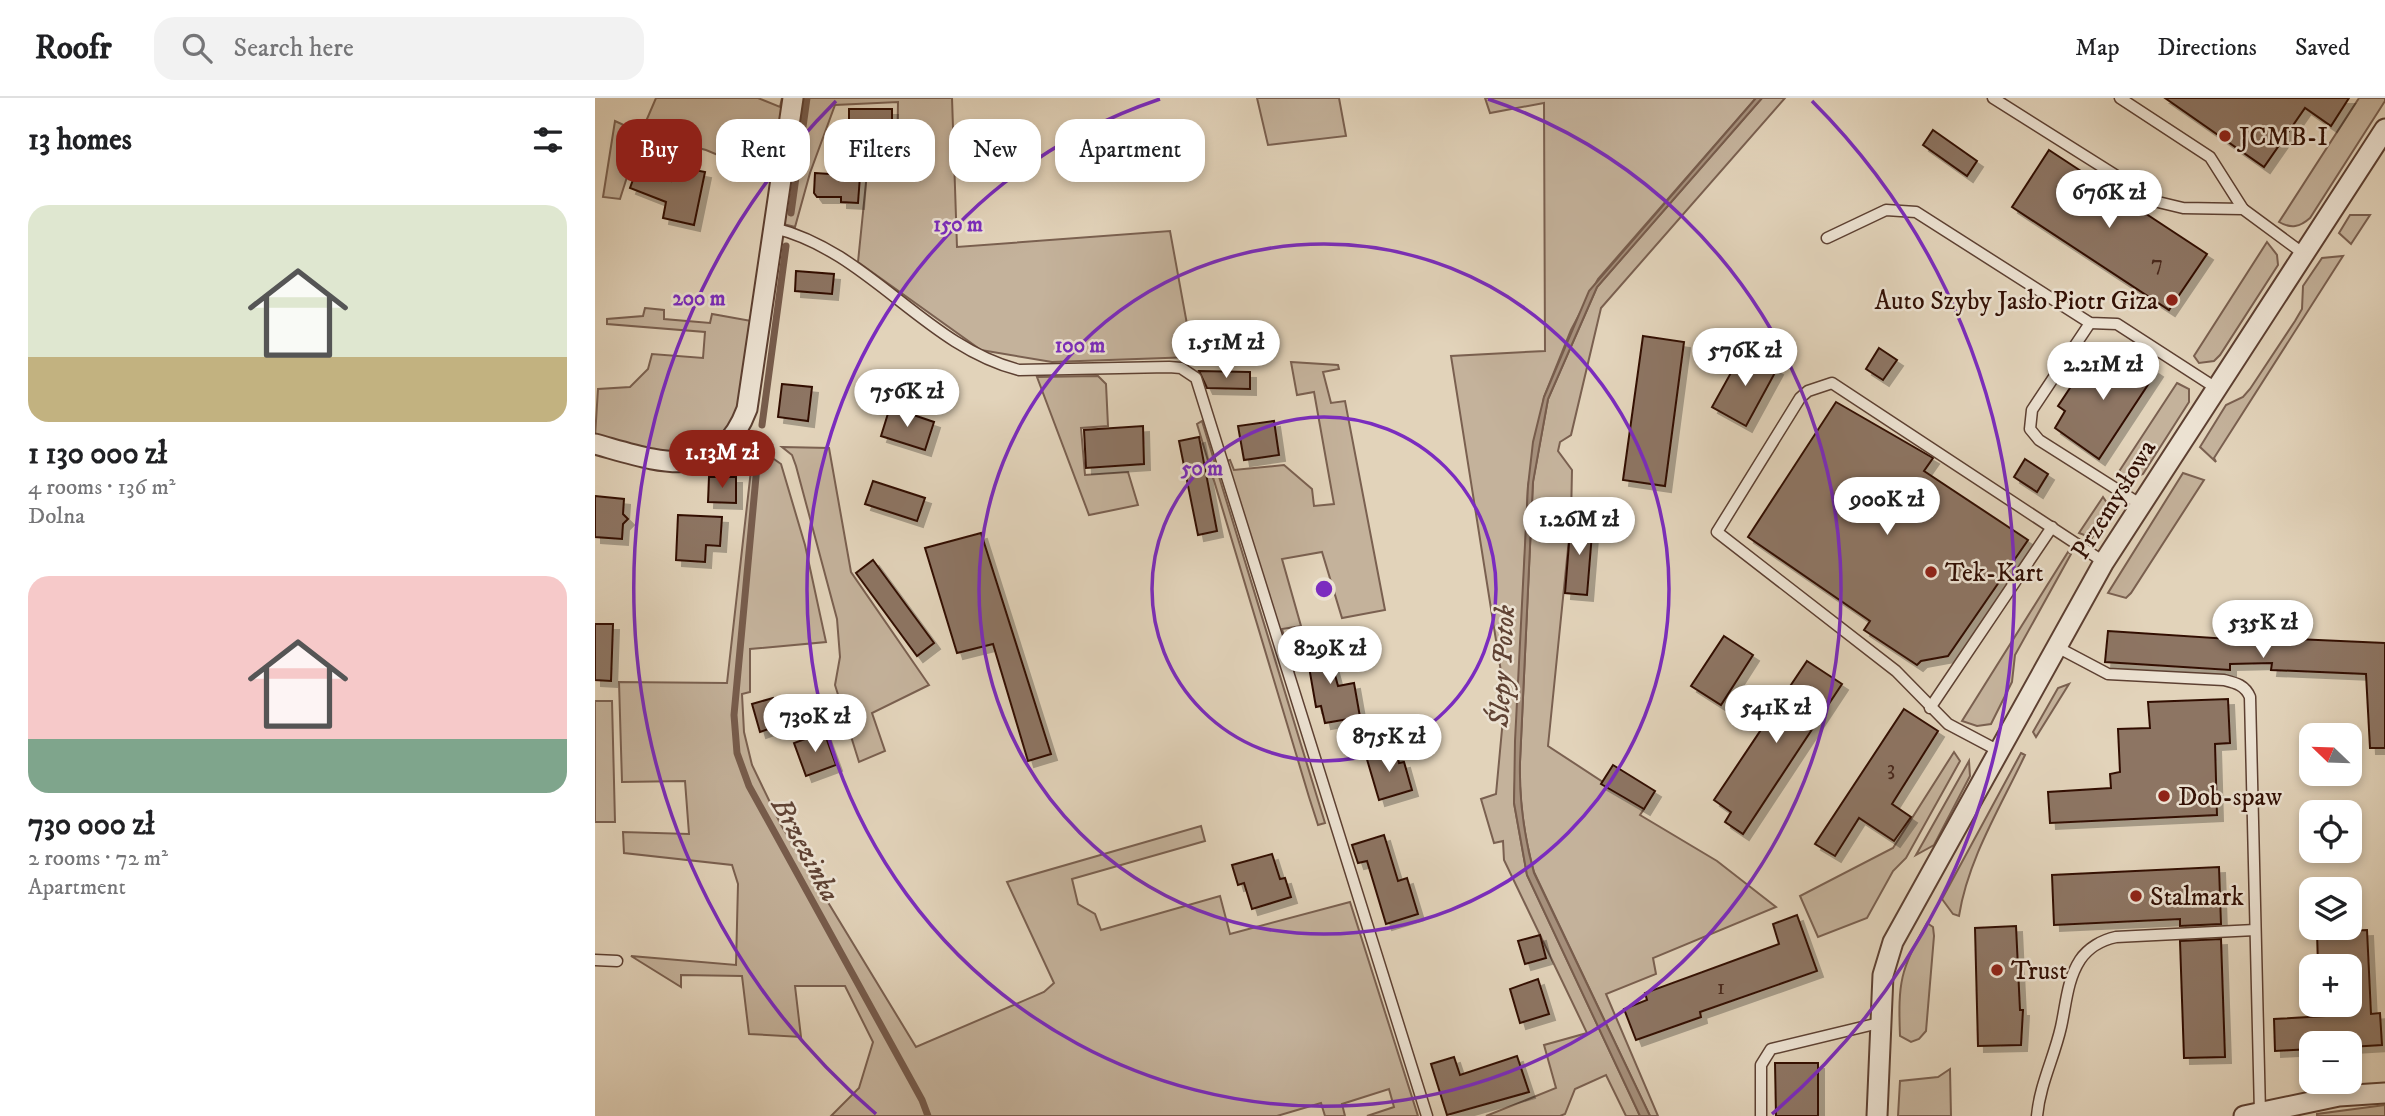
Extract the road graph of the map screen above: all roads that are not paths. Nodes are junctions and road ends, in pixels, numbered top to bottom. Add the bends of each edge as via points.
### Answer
1 (793, 98) edge
2 (1993, 98) edge
3 (2120, 98) edge
4 (2385, 129) edge
5 (2243, 209) junction
6 (774, 228) junction
7 (1827, 238) dead end
8 (2304, 254) junction
9 (2090, 323) junction
10 (2216, 388) junction
11 (595, 444) edge
12 (2140, 504) junction
13 (2052, 527) junction
14 (2104, 562) junction
15 (2055, 646) junction
16 (1930, 708) junction
17 (1999, 751) junction
18 (2255, 930) junction
19 (595, 960) edge
20 (617, 961) dead end
21 (1879, 1023) junction
22 (2385, 1093) edge
23 (2252, 1114) edge
24 (1427, 1116) edge
25 (1761, 1116) edge
26 (1877, 1116) edge
27 (2037, 1116) edge

1 - 6 street
2 - 5 lane via 2158,202 2183,208
3 - 5 lane via 2210,158
4 - 8 street, Przemysłowa
5 - 8 lane
6 - 11 street via 747,409 737,434 708,457 685,463 657,461
6 - 24 lane via 811,239 865,273 951,339 997,364 1019,370 1169,367 1181,368 1196,378
7 - 9 lane via 1886,210 1916,212
8 - 10 street, Przemysłowa
9 - 10 lane via 2117,324
9 - 12 lane via 2032,410 2030,429 2039,440
10 - 12 street, Przemysłowa
12 - 14 street, Przemysłowa
13 - 14 lane
13 - 16 lane
13 - 16 lane via 1839,385 1828,384 1800,398 1717,532 1896,671
14 - 15 street, Przemysłowa
15 - 17 street, Przemysłowa
15 - 18 lane via 2104,674 2224,680 2247,691
16 - 17 lane via 1948,724
17 - 21 street, Przemysłowa via 1893,942 1883,975
18 - 23 lane
18 - 27 lane via 2116,937 2086,953 2069,986
19 - 20 lane
21 - 25 lane via 1771,1049 1761,1065
21 - 26 street, Przemysłowa
22 - 23 street via 2339,1096

